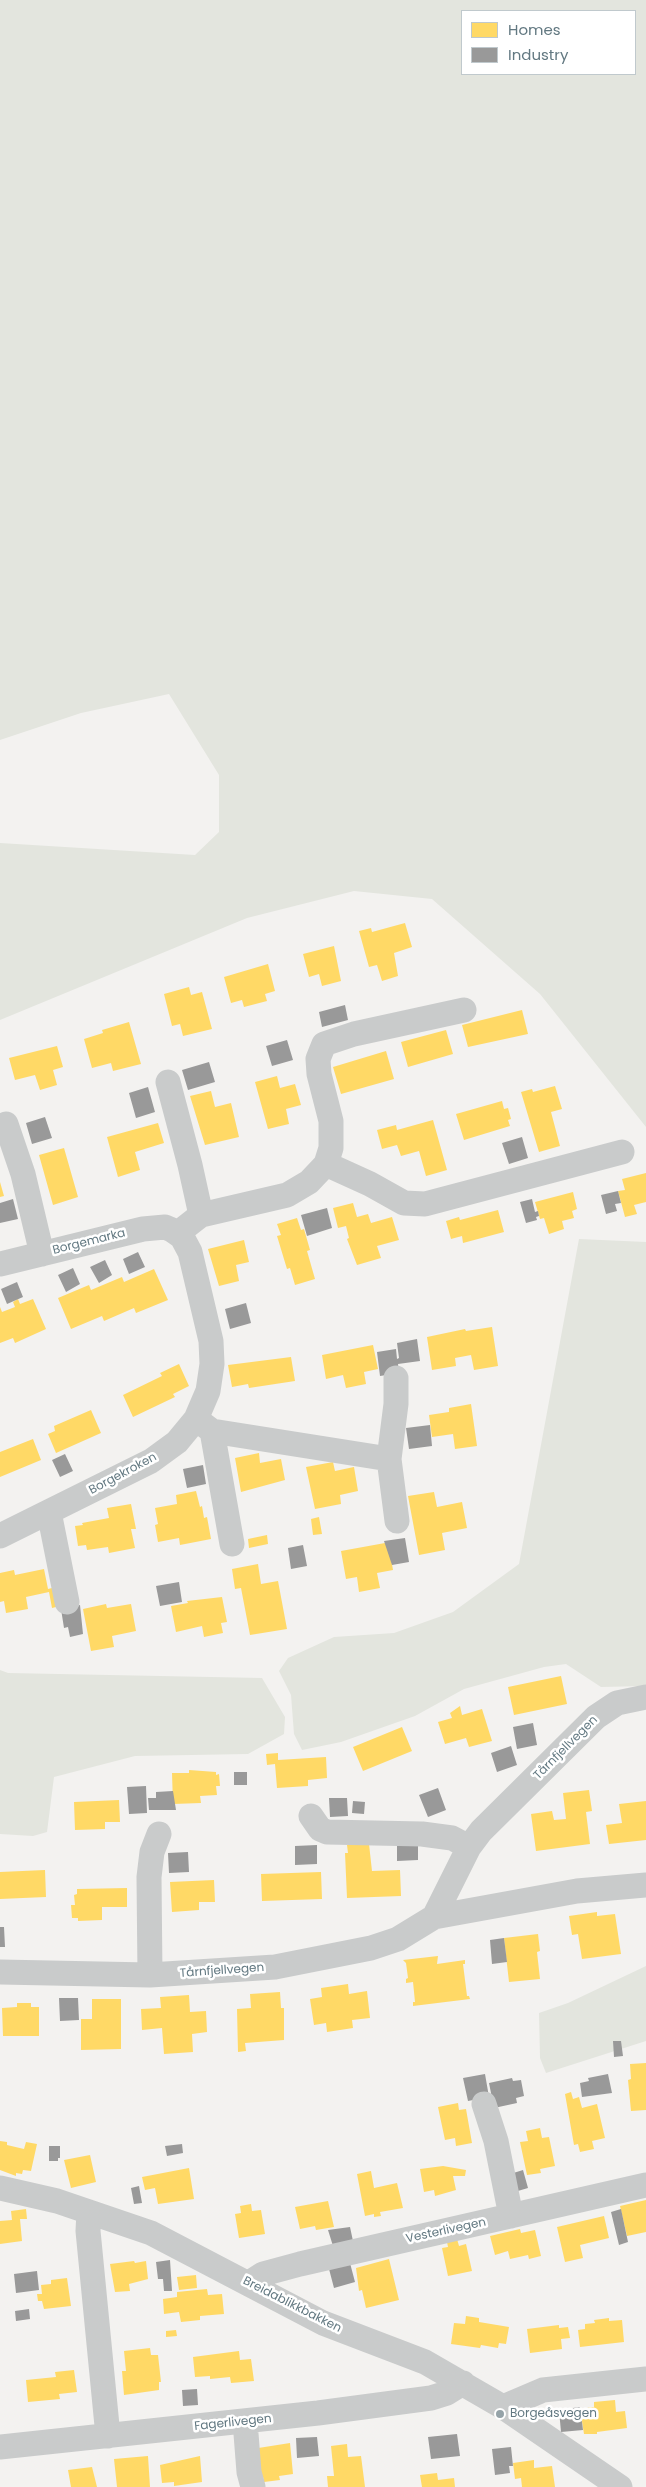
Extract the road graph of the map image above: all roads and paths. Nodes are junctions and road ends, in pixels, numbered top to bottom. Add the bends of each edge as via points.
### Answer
1 (464, 1010) dead end
2 (168, 1082) dead end
3 (6, 1124) dead end
4 (622, 1152) dead end
5 (326, 1164) junction
6 (201, 1215) junction
7 (178, 1233) junction
8 (42, 1254) junction
9 (0, 1264) edge
10 (396, 1378) dead end
11 (204, 1425) junction
12 (389, 1458) junction
13 (50, 1512) junction
14 (397, 1521) dead end
15 (0, 1536) edge
16 (232, 1544) dead end
17 (67, 1602) dead end
18 (646, 1697) edge
19 (311, 1816) dead end
20 (159, 1834) dead end
21 (469, 1847) junction
22 (646, 1885) edge
23 (434, 1917) junction
24 (0, 1972) edge
25 (150, 1976) junction
26 (484, 2104) dead end
27 (646, 2169) edge
28 (0, 2188) edge
29 (635, 2188) edge
30 (89, 2212) junction
31 (511, 2216) junction
32 (250, 2283) junction
33 (646, 2379) edge
34 (463, 2383) junction
35 (503, 2407) junction
36 (245, 2421) junction
37 (108, 2436) junction
38 (0, 2447) edge
39 (253, 2487) edge
40 (620, 2487) edge

1 - 5 street via 354,1034 324,1044 318,1059 331,1122 331,1148
2 - 6 street
3 - 8 street via 23,1174
4 - 5 street via 425,1204 404,1203
5 - 6 street via 309,1182 287,1195
6 - 7 street
7 - 8 street, Borgemarka via 165,1228 143,1229
7 - 11 street, Borgekroken via 190,1252 211,1342 212,1364
8 - 9 street, Borgemarka
10 - 12 street
11 - 12 street
11 - 13 street, Borgekroken via 151,1461
11 - 16 street
12 - 14 street
13 - 15 street, Borgekroken
13 - 17 street
18 - 21 street, Tårnfjellvegen via 617,1703 596,1717 481,1831
19 - 21 street via 320,1829 327,1832 422,1834 452,1838
20 - 25 street via 150,1864
21 - 23 street, Tårnfjellvegen
22 - 23 street, Tårnfjellvegen via 577,1891
23 - 25 street, Tårnfjellvegen via 398,1939 329,1957 275,1967
24 - 25 street, Tårnfjellvegen
26 - 31 street via 496,2141
27 - 29 street
28 - 30 street, Breidablikkbakken
29 - 31 street, Vesterlivegen
30 - 32 street, Breidablikkbakken via 150,2233
30 - 37 street via 88,2231
31 - 32 street, Vesterlivegen via 300,2264 264,2274
32 - 34 street, Breidablikkbakken via 323,2323 425,2362
33 - 35 street via 543,2390
34 - 35 street, Breidablikkbakken
34 - 36 street, Fagerlivegen via 431,2398
35 - 40 street, Breidablikkbakken
36 - 37 street, Fagerlivegen
36 - 39 street
37 - 38 street, Fagerlivegen

